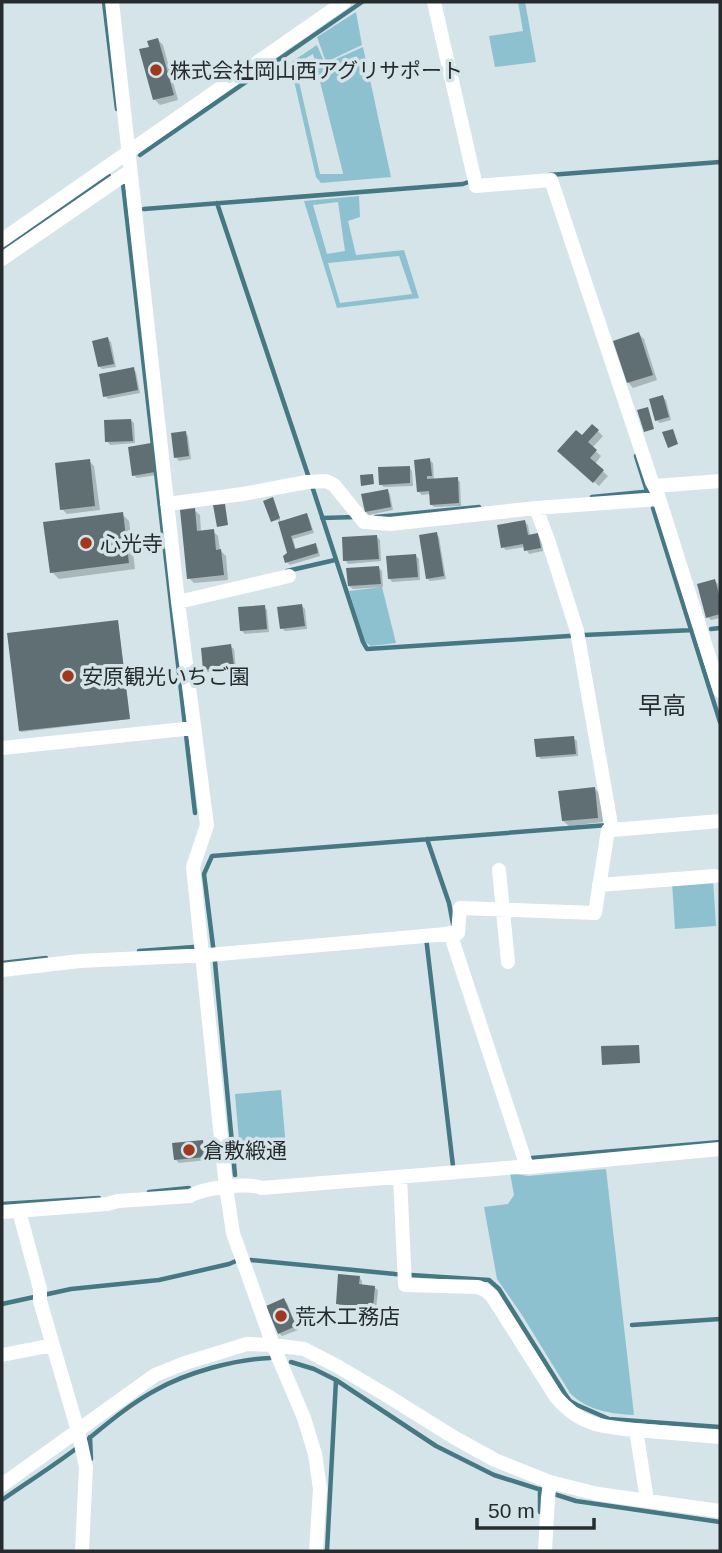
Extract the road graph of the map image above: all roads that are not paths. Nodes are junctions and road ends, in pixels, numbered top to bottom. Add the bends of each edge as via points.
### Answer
1 (112, 2) edge
2 (345, 2) edge
3 (434, 2) edge
4 (129, 151) junction
5 (130, 172) junction
6 (2, 240) edge
7 (2, 259) edge
8 (720, 481) edge
9 (657, 492) junction
10 (167, 504) junction
11 (536, 508) junction
12 (289, 576) dead end
13 (178, 602) junction
14 (720, 691) edge
15 (188, 729) junction
16 (2, 748) edge
17 (720, 821) edge
18 (611, 825) junction
19 (499, 870) dead end
20 (715, 876) dead end
21 (599, 885) junction
22 (503, 910) junction
23 (450, 933) junction
24 (211, 955) junction
25 (508, 962) dead end
26 (2, 970) edge
27 (720, 1149) edge
28 (527, 1167) junction
29 (400, 1177) junction
30 (226, 1187) junction
31 (19, 1210) junction
32 (2, 1212) edge
33 (53, 1345) junction
34 (273, 1345) junction
35 (2, 1355) edge
36 (636, 1430) junction
37 (720, 1437) edge
38 (80, 1440) junction
39 (2, 1485) edge
40 (549, 1489) junction
41 (647, 1500) junction
42 (720, 1511) edge
43 (82, 1551) edge
44 (316, 1551) edge
45 (545, 1551) edge

1 - 4 street
2 - 4 street
3 - 9 street via 476,186 551,180
4 - 5 street
4 - 6 street
5 - 7 street
5 - 10 street
8 - 9 street
9 - 11 street
9 - 14 street
10 - 11 street via 326,481 364,522 390,524
10 - 13 street
11 - 18 street via 578,635
12 - 13 street
13 - 15 street
15 - 16 street
15 - 24 street via 206,825 193,867
17 - 18 street
18 - 21 street
19 - 22 street
20 - 21 street
21 - 22 street via 595,913
22 - 23 street via 460,908 458,933
22 - 25 street
23 - 24 street
23 - 28 street
24 - 26 street
24 - 30 street
27 - 28 street
28 - 29 street
29 - 30 street
29 - 36 street via 405,1285 485,1290 565,1408 604,1427
30 - 31 street via 190,1196
30 - 34 street via 233,1233
31 - 32 street
31 - 33 street
33 - 35 street
33 - 38 street
34 - 38 street via 247,1344 155,1375
34 - 40 street via 304,1349 337,1366
34 - 44 street via 315,1454 320,1489
36 - 37 street
36 - 41 street
38 - 39 street
38 - 43 street via 86,1466
40 - 41 street
40 - 45 street
41 - 42 street

